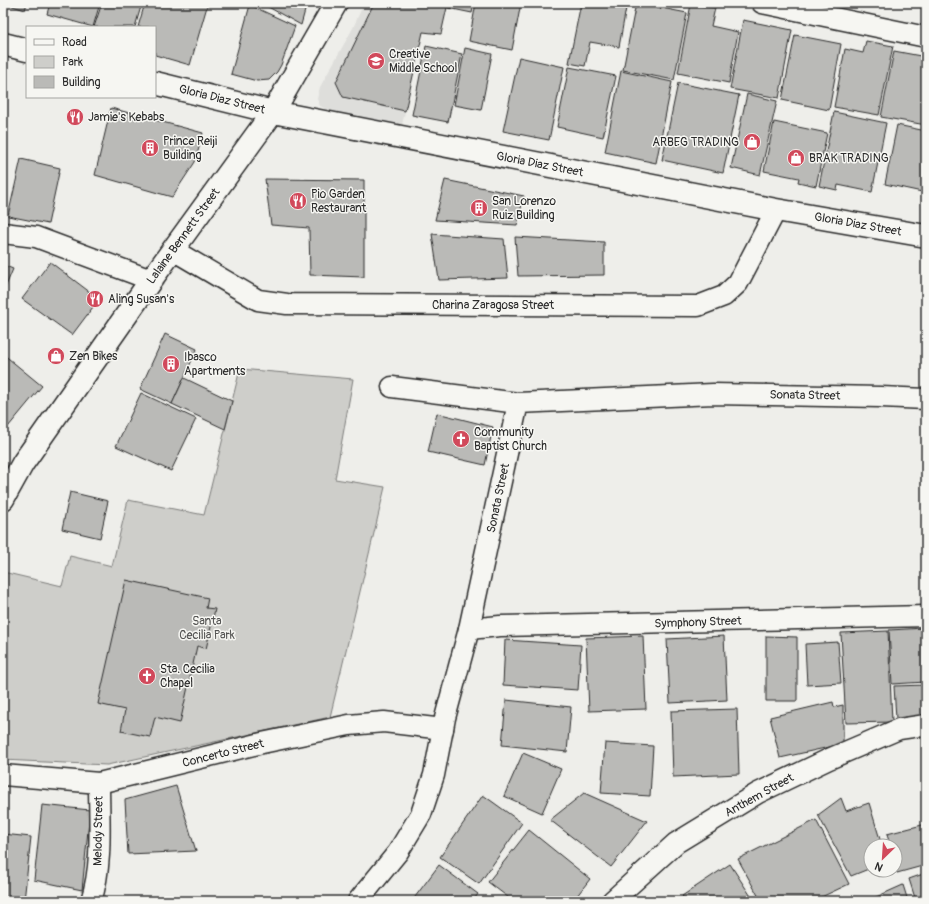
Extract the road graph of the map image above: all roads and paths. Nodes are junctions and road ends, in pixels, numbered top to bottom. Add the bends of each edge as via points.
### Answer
1 (336, 3) edge
2 (762, 3) edge
3 (926, 28) edge
4 (926, 36) edge
5 (3, 44) edge
6 (26, 50) edge
7 (156, 83) edge
8 (272, 112) junction
9 (776, 210) junction
10 (3, 233) edge
11 (926, 236) edge
12 (173, 250) junction
13 (151, 280) junction
14 (392, 387) dead end
15 (926, 399) edge
16 (518, 403) junction
17 (3, 499) edge
18 (926, 616) edge
19 (470, 629) junction
20 (926, 725) edge
21 (443, 729) junction
22 (3, 775) edge
23 (99, 784) junction
24 (91, 901) edge
25 (358, 901) edge
26 (612, 901) edge

1 - 8 street, Lalaine Bennett Street
2 - 4 street
3 - 4 street
5 - 6 street
7 - 8 street, Gloria Diaz Street
8 - 9 street, Gloria Diaz Street
8 - 12 street, Lalaine Bennett Street
9 - 11 street, Gloria Diaz Street
9 - 12 street, Charina Zaragosa Street via 738,283 724,296 698,306 287,304 258,300
10 - 13 street via 36,237
12 - 13 street, Lalaine Bennett Street
13 - 17 street, Lalaine Bennett Street via 23,463
14 - 16 street
15 - 16 street, Sonata Street via 713,394
16 - 19 street, Sonata Street
18 - 19 street, Symphony Street via 500,626
19 - 21 street, Sonata Street
20 - 26 street, Anthem Street via 899,729 758,793 676,843
21 - 23 street, Concerto Street via 384,722 349,725 262,743
21 - 25 street, Sonata Street via 434,775 421,814 398,852
22 - 23 street, Concerto Street
23 - 24 street, Melody Street via 99,856

